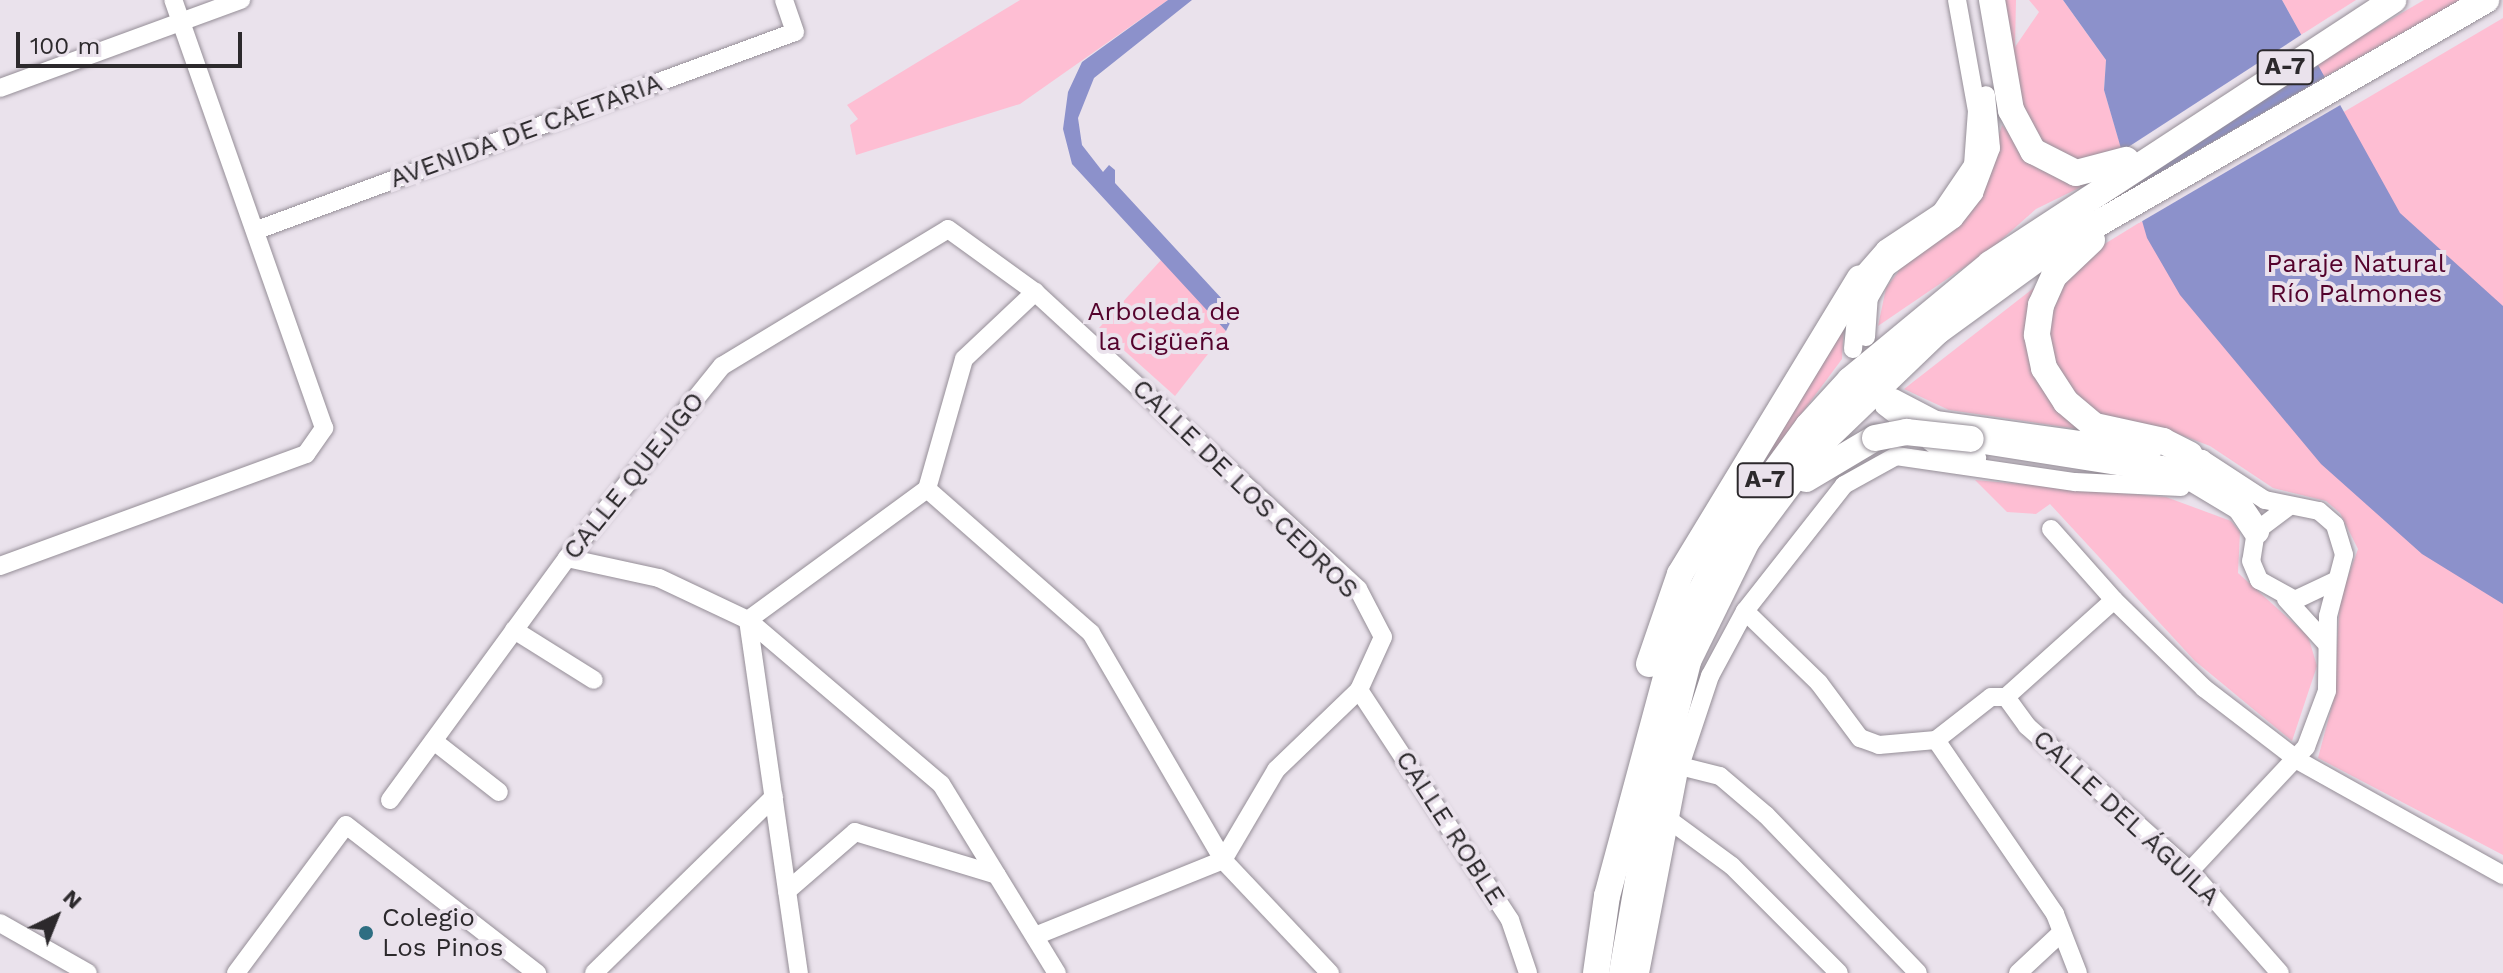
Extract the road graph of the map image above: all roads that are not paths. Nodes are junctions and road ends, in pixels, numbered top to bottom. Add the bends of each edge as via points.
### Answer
1 (173, 0) edge
2 (241, 0) edge
3 (784, 0) edge
4 (1957, 0) edge
5 (1968, 0) edge
6 (1992, 0) edge
7 (2393, 0) edge
8 (2486, 0) edge
9 (181, 22) junction
10 (0, 88) edge
11 (2100, 180) junction
12 (2120, 209) junction
13 (948, 229) joint
14 (257, 230) junction
15 (1860, 278) junction
16 (1035, 292) junction
17 (2190, 455) junction
18 (2181, 487) junction
19 (927, 489) junction
20 (2289, 507) junction
21 (2051, 529) dead end
22 (2254, 536) junction
23 (1747, 541) junction
24 (567, 558) junction
25 (0, 566) edge
26 (2338, 575) junction
27 (2285, 598) junction
28 (2114, 600) junction
29 (1745, 611) junction
30 (748, 620) junction
31 (514, 630) junction
32 (2326, 643) junction
33 (594, 680) dead end
34 (1359, 690) junction
35 (2006, 697) junction
36 (1936, 740) junction
37 (435, 742) junction
38 (2299, 761) junction
39 (1680, 766) junction
40 (499, 792) dead end
41 (774, 797) junction
42 (390, 800) dead end
43 (1668, 819) junction
44 (1223, 860) junction
45 (2190, 871) junction
46 (997, 875) junction
47 (2503, 875) edge
48 (787, 891) junction
49 (1607, 896) junction
50 (0, 923) edge
51 (2062, 932) junction
52 (1035, 936) junction
53 (88, 973) edge
54 (236, 973) edge
55 (537, 973) edge
56 (594, 973) edge
57 (799, 973) edge
58 (1057, 973) edge
59 (1330, 973) edge
60 (1528, 973) edge
61 (1596, 973) edge
62 (1622, 973) edge
63 (1640, 973) edge
64 (1839, 973) edge
65 (1918, 973) edge
66 (2018, 973) edge
67 (2078, 973) edge
68 (2280, 973) edge

1 - 9 street
2 - 9 street
3 - 14 street, AVENIDA DE CAETARIA via 795,32
4 - 15 street via 1977,111 1973,165 1941,212 1885,249
5 - 15 street via 1992,130 1986,166 1954,219 1879,277 1859,343
6 - 11 highway via 2018,131 2053,165
7 - 11 highway, A-7
8 - 12 highway, A-7
9 - 10 street
9 - 14 street
11 - 49 highway, A-7 via 1890,344 1767,478 1730,533 1676,640
12 - 17 highway via 2108,229 2054,276 2037,335 2044,368 2066,402 2095,426
12 - 23 highway, A-7 via 1995,287 1900,364 1817,447
13 - 16 street, CALLE DE LOS CEDROS
13 - 24 street, CALLE QUEJIGO via 722,366
14 - 25 street via 325,417 314,446
15 - 49 highway via 1680,574 1614,795 1599,872
16 - 19 street via 964,359
16 - 34 street, CALLE DE LOS CEDROS via 1358,589 1383,637
17 - 18 street via 1936,420 1889,402 1920,436 1966,455
17 - 20 street
18 - 22 street via 2235,514
18 - 29 street via 2075,482 1896,456 1844,485
19 - 30 street
19 - 44 street via 1091,633
20 - 22 street
20 - 26 street via 2309,507 2335,525 2344,555
21 - 28 street
22 - 23 highway, bridge via 2240,507 2182,472 1906,432 1875,438 1810,474 1766,532
22 - 27 street via 2254,571
23 - 62 highway, A-7 via 1688,661 1648,822
24 - 30 street via 659,578
24 - 31 street, CALLE QUEJIGO
26 - 27 street via 2316,596
26 - 32 street
27 - 32 street
28 - 35 street
28 - 38 street via 2204,688
29 - 36 street via 1819,683 1860,738 1879,745
29 - 39 street via 1710,676
30 - 41 street
30 - 46 street via 941,784
31 - 33 street
31 - 37 street, CALLE QUEJIGO
32 - 38 street via 2327,691
34 - 44 street via 1276,770
34 - 60 street, CALLE ROBLE via 1510,920
35 - 36 street via 1991,697
35 - 45 street, CALLE DEL ÁGUILA via 2027,726
36 - 51 street
37 - 40 street
37 - 42 street, CALLE QUEJIGO
38 - 45 street
38 - 47 street
39 - 43 street
39 - 65 street via 1720,776 1766,815
41 - 48 street
41 - 56 street
43 - 63 street
43 - 64 street via 1732,866
44 - 52 street
44 - 59 street
45 - 68 street, CALLE DEL ÁGUILA
46 - 48 street via 855,832
46 - 52 street
48 - 57 street
49 - 61 highway, A-7
50 - 53 street
51 - 66 street
51 - 67 street
52 - 58 street
54 - 55 street via 346,825

